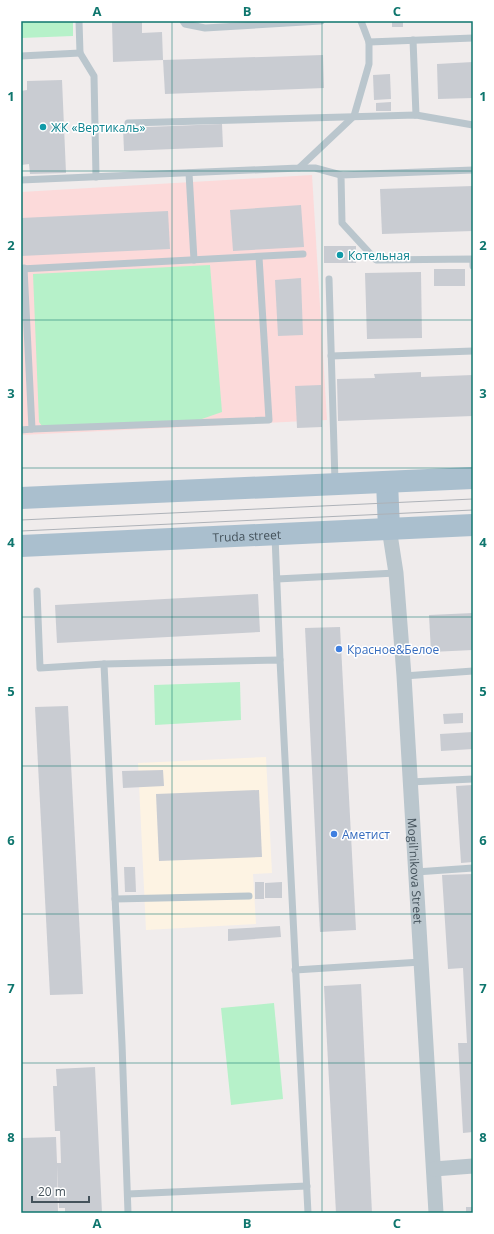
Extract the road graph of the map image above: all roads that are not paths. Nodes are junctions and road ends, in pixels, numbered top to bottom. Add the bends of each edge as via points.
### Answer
1 (79, 21) edge
2 (183, 21) edge
3 (320, 21) edge
4 (361, 21) edge
5 (264, 23) edge
6 (473, 38) edge
7 (413, 40) junction
8 (369, 42) junction
9 (80, 53) junction
10 (21, 56) edge
11 (416, 115) junction
12 (354, 116) junction
13 (128, 123) dead end
14 (473, 125) edge
15 (299, 168) junction
16 (473, 170) edge
17 (189, 173) junction
18 (341, 175) junction
19 (96, 177) junction
20 (21, 180) edge
21 (303, 254) dead end
22 (260, 256) junction
23 (194, 260) junction
24 (473, 266) edge
25 (22, 269) edge
26 (329, 279) dead end
27 (473, 351) edge
28 (331, 356) junction
29 (32, 429) junction
30 (21, 430) edge
31 (473, 478) edge
32 (387, 482) junction
33 (335, 484) junction
34 (21, 498) edge
35 (473, 525) edge
36 (390, 528) junction
37 (275, 534) junction
38 (21, 546) edge
39 (396, 572) junction
40 (277, 578) junction
41 (37, 591) dead end
42 (280, 660) junction
43 (104, 664) junction
44 (473, 671) edge
45 (404, 676) junction
46 (473, 779) edge
47 (410, 782) junction
48 (473, 868) edge
49 (416, 872) junction
50 (249, 896) dead end
51 (115, 899) junction
52 (421, 962) junction
53 (295, 970) junction
54 (473, 1166) edge
55 (434, 1169) junction
56 (307, 1186) junction
57 (128, 1194) junction
58 (128, 1213) edge
59 (308, 1213) edge
60 (436, 1213) edge

1 - 9 lane
2 - 5 lane via 185,24 205,28
3 - 5 lane
4 - 8 lane
6 - 7 lane
7 - 8 lane
7 - 11 lane
8 - 12 lane via 369,64
9 - 10 lane
9 - 19 lane via 94,76
11 - 12 lane
11 - 14 lane
12 - 13 lane
12 - 15 lane
15 - 17 lane
15 - 18 lane via 315,168
16 - 18 lane
17 - 19 lane
17 - 23 lane
18 - 24 lane via 342,223 376,260 472,259
19 - 20 lane
21 - 22 lane
22 - 23 lane
22 - 29 lane via 268,420
23 - 25 lane
25 - 29 lane
26 - 28 lane
27 - 28 lane
28 - 33 lane
29 - 30 lane
31 - 32 main road
32 - 33 main road
32 - 36 main road
33 - 34 main road
35 - 36 main road, Truda street
36 - 37 main road, Truda street
36 - 39 street, Mogil'nikova Street
37 - 38 main road, Truda street
37 - 40 lane
39 - 40 lane
39 - 45 street, Mogil'nikova Street
40 - 42 lane
41 - 43 lane via 40,668
42 - 43 lane
42 - 53 lane
43 - 51 lane
44 - 45 lane
45 - 47 street, Mogil'nikova Street
46 - 47 lane
47 - 49 street, Mogil'nikova Street
48 - 49 lane
49 - 52 street, Mogil'nikova Street
50 - 51 lane
51 - 57 lane
52 - 53 lane
52 - 55 street, Mogil'nikova Street
53 - 56 lane
54 - 55 street
55 - 60 street, Mogil'nikova Street
56 - 57 lane
56 - 59 lane
57 - 58 lane

